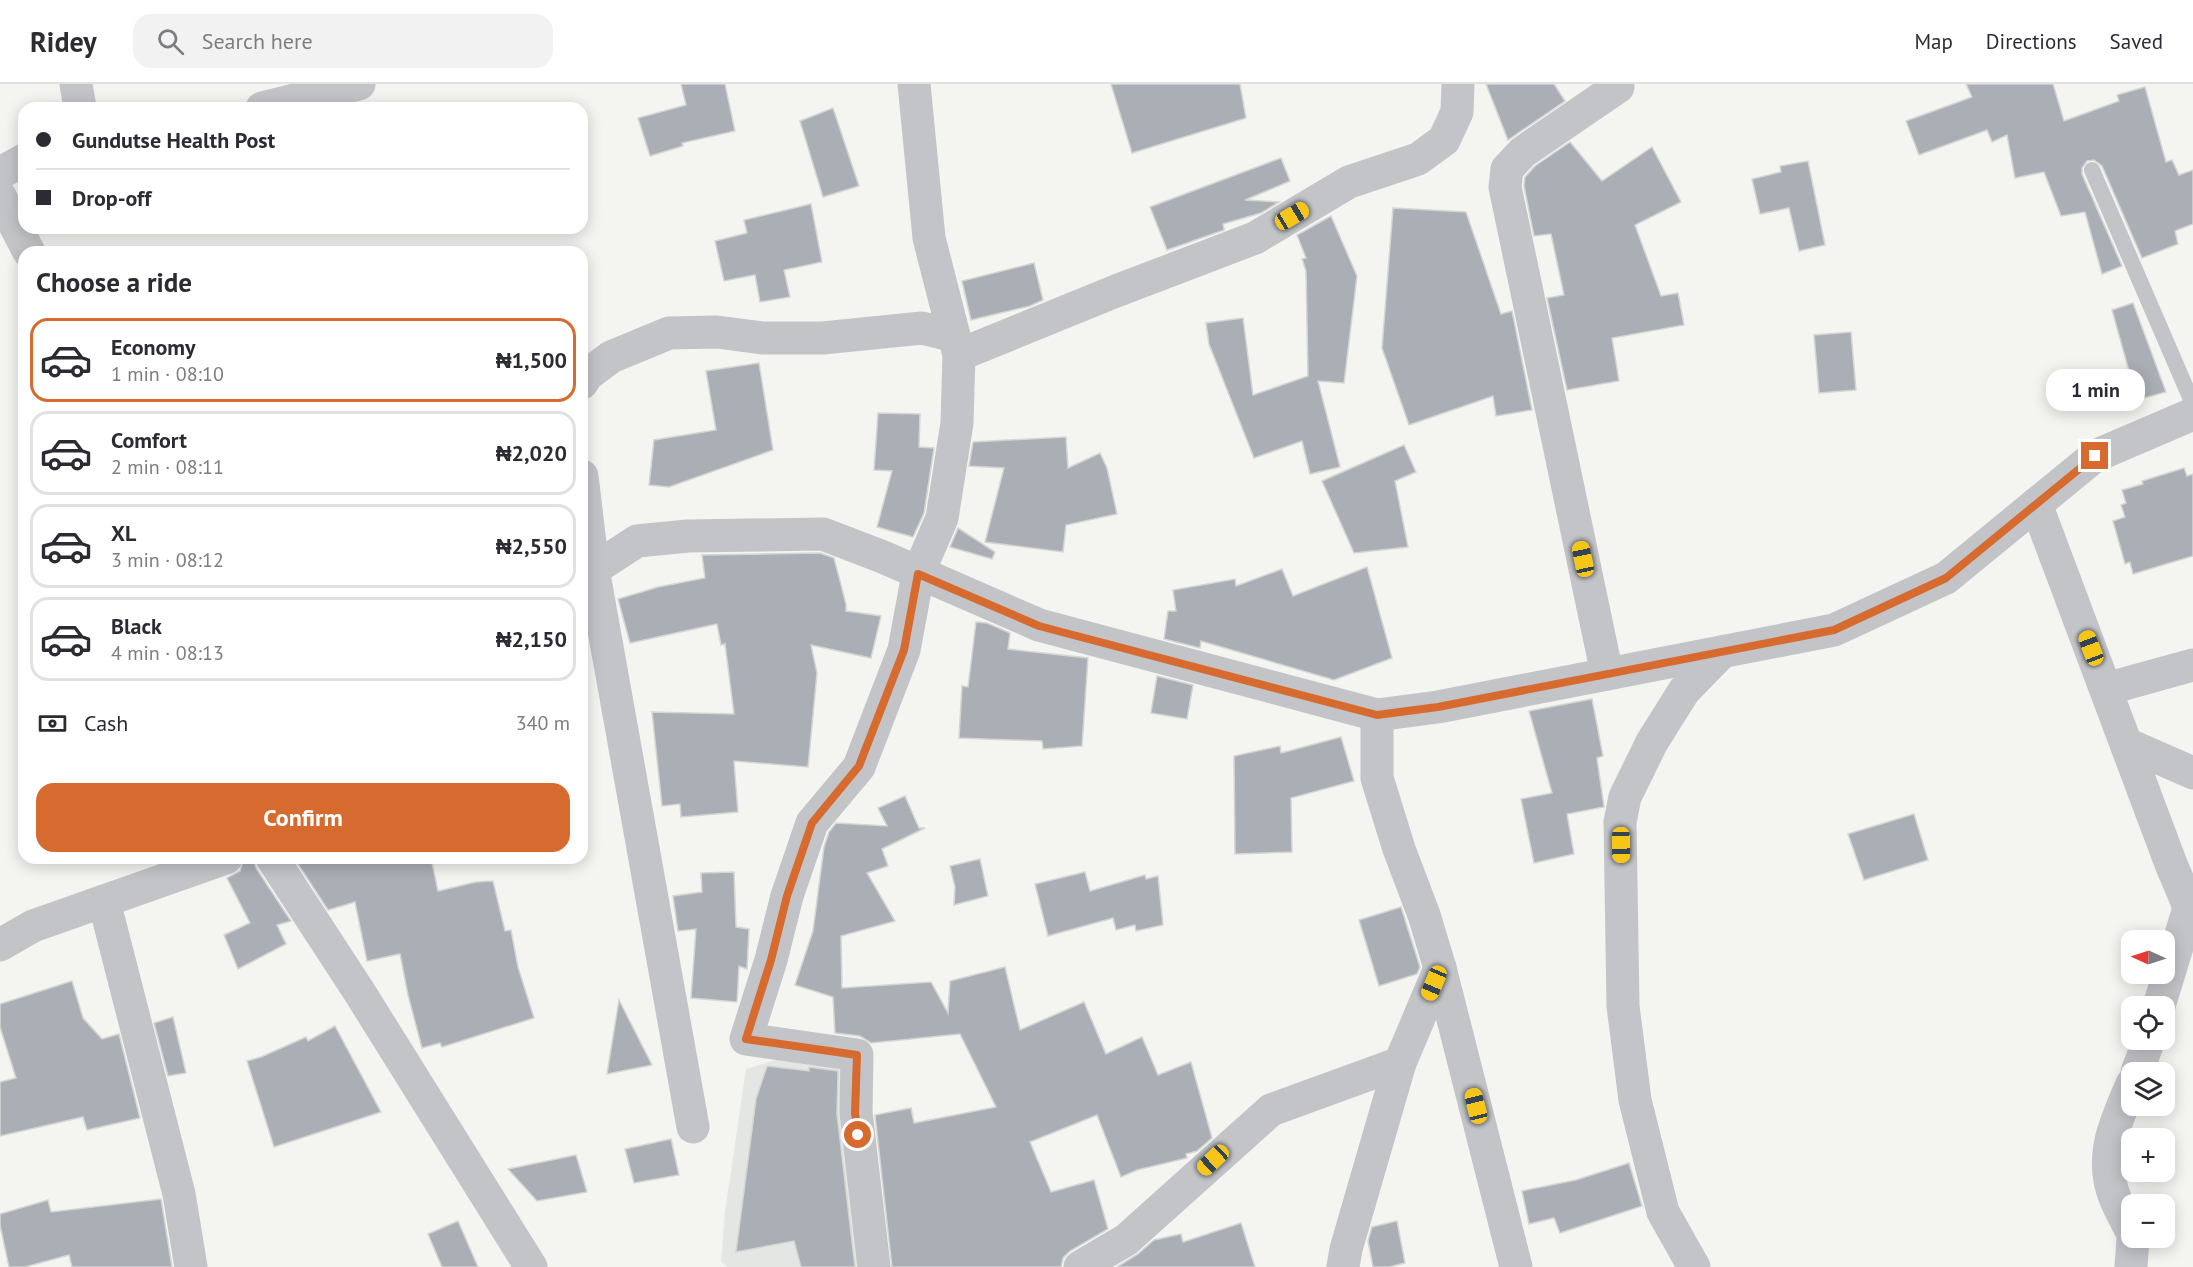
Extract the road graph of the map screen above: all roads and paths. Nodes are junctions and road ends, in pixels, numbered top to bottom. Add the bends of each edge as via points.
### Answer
1 (76, 84) edge
2 (359, 84) edge
3 (914, 84) edge
4 (1458, 84) edge
5 (1617, 87) dead end
6 (79, 102) edge
7 (286, 102) edge
8 (18, 163) edge
9 (2092, 171) dead end
10 (0, 173) edge
11 (0, 196) edge
12 (18, 231) edge
13 (956, 346) junction
14 (588, 374) edge
15 (2193, 404) edge
16 (2193, 414) edge
17 (2036, 504) junction
18 (588, 573) edge
19 (918, 574) junction
20 (1722, 652) junction
21 (2193, 665) edge
22 (1607, 674) junction
23 (2106, 689) junction
24 (1377, 715) junction
25 (2127, 744) junction
26 (2193, 773) edge
27 (209, 864) edge
28 (276, 864) edge
29 (104, 901) junction
30 (2191, 912) edge
31 (0, 945) edge
32 (1440, 968) junction
33 (2162, 996) edge
34 (1400, 1063) junction
35 (2121, 1109) edge
36 (693, 1127) dead end
37 (2121, 1209) edge
38 (2132, 1248) edge
39 (191, 1267) edge
40 (531, 1267) edge
41 (874, 1267) edge
42 (1080, 1267) edge
43 (1343, 1267) edge
44 (1516, 1267) edge
45 (1694, 1267) edge
46 (2131, 1267) edge

1 - 6 street
2 - 7 street
3 - 13 street via 929,238
4 - 13 street via 1457,112 1444,140 1418,159 1349,182 1254,238
5 - 22 street via 1523,152 1507,169 1504,187
8 - 10 street
9 - 15 lane
11 - 12 street
13 - 14 street via 922,328 823,338 669,333 611,357
13 - 19 street via 957,423 942,518
16 - 17 street via 2095,456
17 - 20 street via 1946,578 1925,588 1834,630
17 - 23 street
18 - 19 street via 637,542 688,536 823,534
18 - 36 street
19 - 24 street via 1039,626
19 - 41 street via 904,650 859,766 812,823 746,1039 857,1055 855,1113
20 - 22 street
20 - 45 street via 1684,691 1652,741 1625,797 1620,822 1623,1006 1635,1100 1663,1212
21 - 23 street
22 - 24 street
23 - 25 street
24 - 32 street via 1377,778
25 - 26 street
25 - 30 street
27 - 29 street
28 - 40 street
29 - 31 street via 33,926
29 - 39 street via 179,1194
30 - 33 street
32 - 34 street
32 - 44 street
34 - 42 street via 1271,1110 1126,1240
34 - 43 street
35 - 37 street via 2111,1131 2108,1169
38 - 46 street

